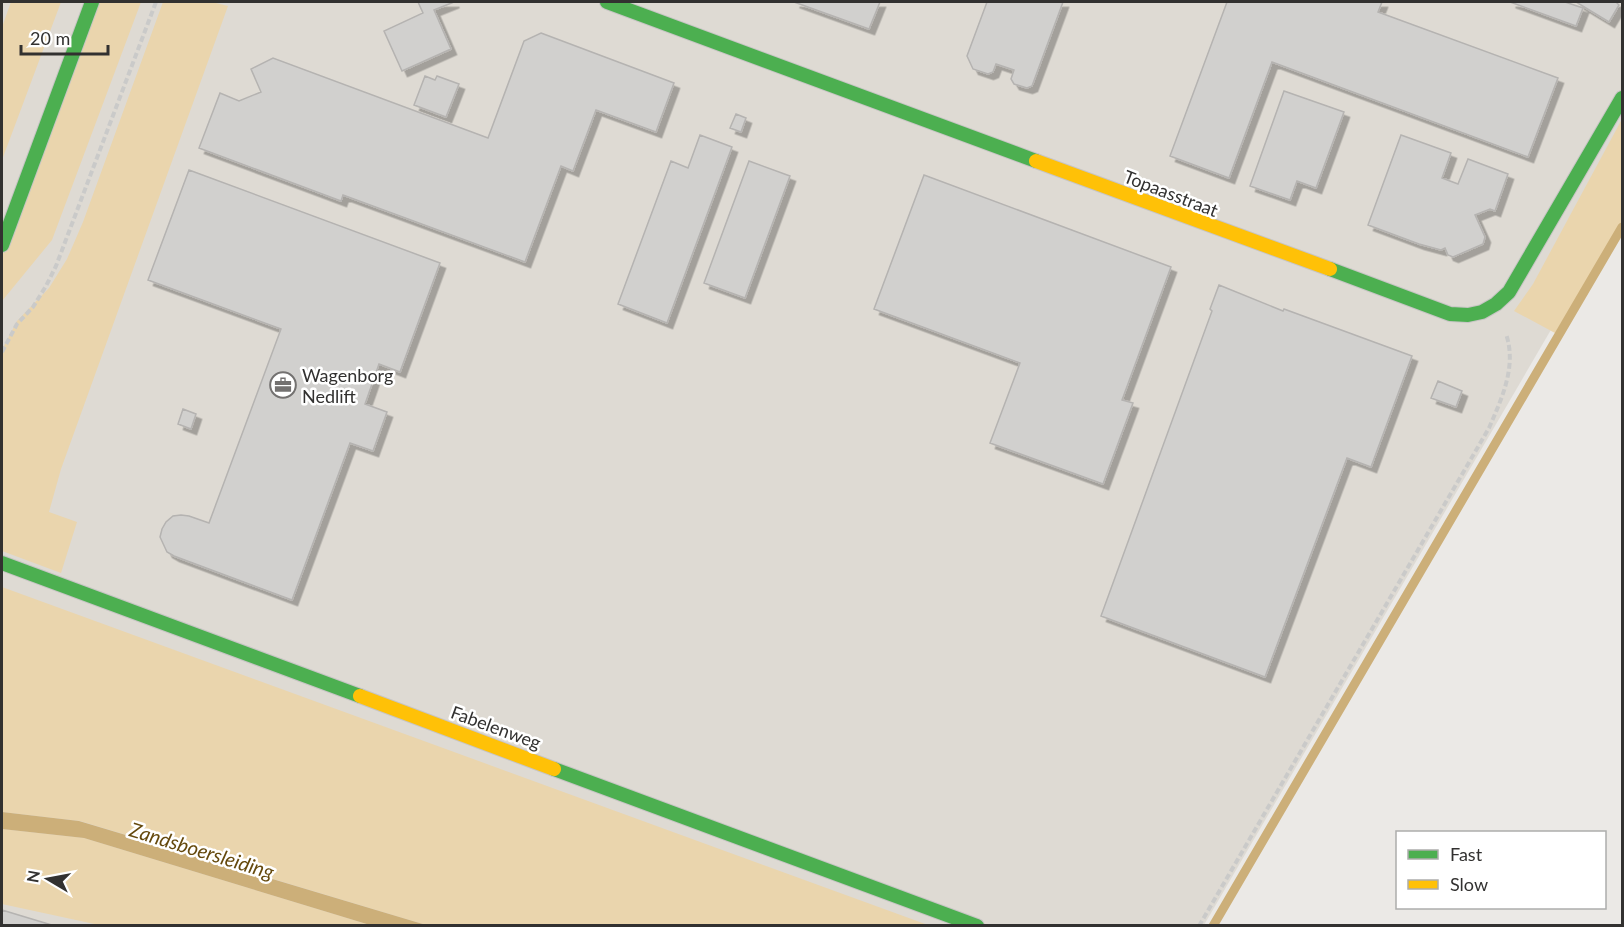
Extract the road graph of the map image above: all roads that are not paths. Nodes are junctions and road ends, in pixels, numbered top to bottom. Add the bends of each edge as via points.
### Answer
1 (92, 2) edge
2 (607, 2) edge
3 (1623, 98) edge
4 (2, 245) edge
5 (2, 562) edge
6 (977, 926) edge

1 - 4 street
2 - 3 street, Topaasstraat via 1449,314 1467,316 1496,305 1509,292
5 - 6 street, Fabelenweg

